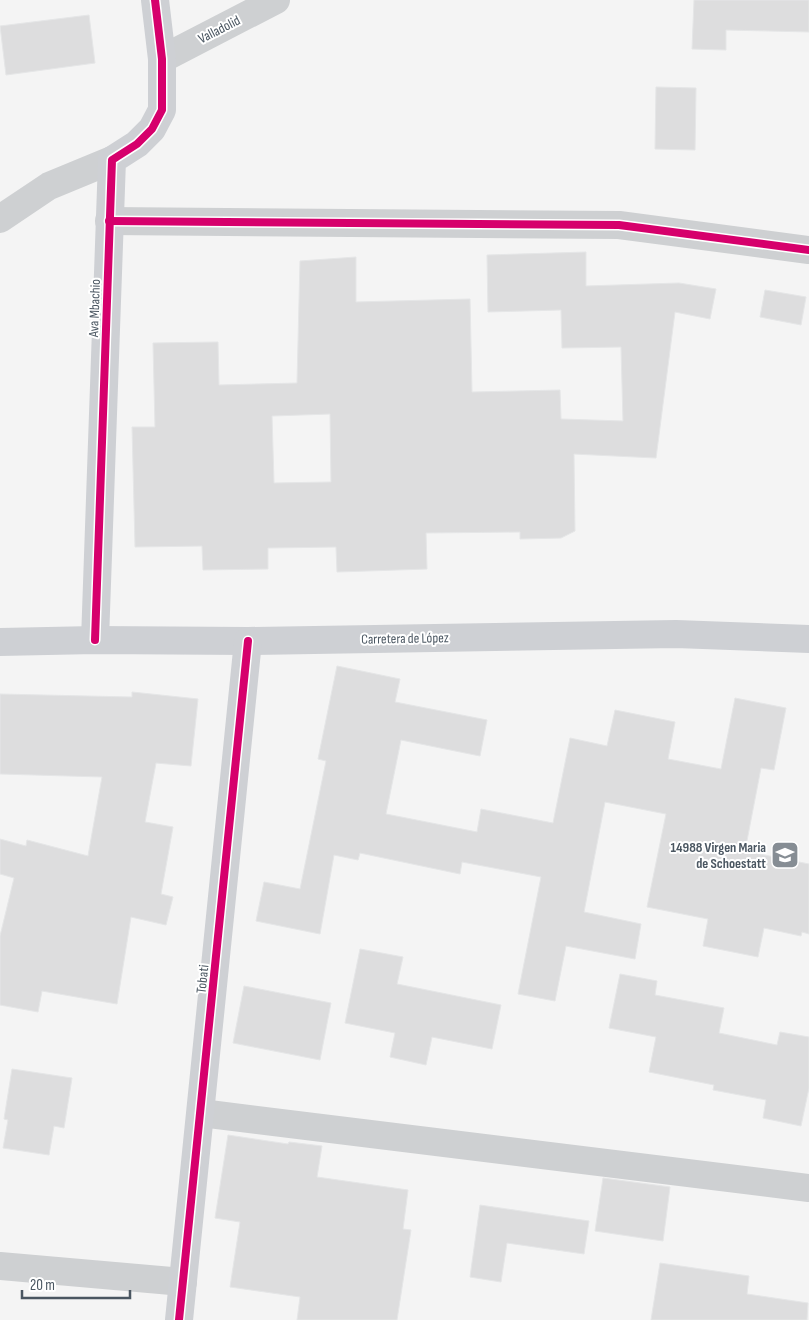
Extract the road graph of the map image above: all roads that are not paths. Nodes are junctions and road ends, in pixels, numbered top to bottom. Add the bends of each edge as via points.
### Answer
1 (155, 0) edge
2 (276, 0) edge
3 (162, 59) junction
4 (112, 160) junction
5 (0, 218) edge
6 (109, 221) junction
7 (809, 250) edge
8 (809, 639) edge
9 (95, 640) junction
10 (248, 641) junction
11 (0, 642) edge
12 (201, 1113) junction
13 (809, 1188) edge
14 (0, 1266) edge
15 (182, 1282) junction
16 (179, 1320) edge

1 - 3 street
2 - 3 street, Valladolid
3 - 4 street via 162,110 152,129 137,144
4 - 5 street via 49,186
4 - 6 street, Ava Mbachio
6 - 7 street via 619,225
6 - 9 street, Ava Mbachio
8 - 10 street, Carretera de López via 676,634
9 - 10 street, Carretera de López
9 - 11 street, Carretera de López
10 - 12 street, Tobati
12 - 13 street
12 - 15 street, Tobati
14 - 15 street
15 - 16 street, Tobati

